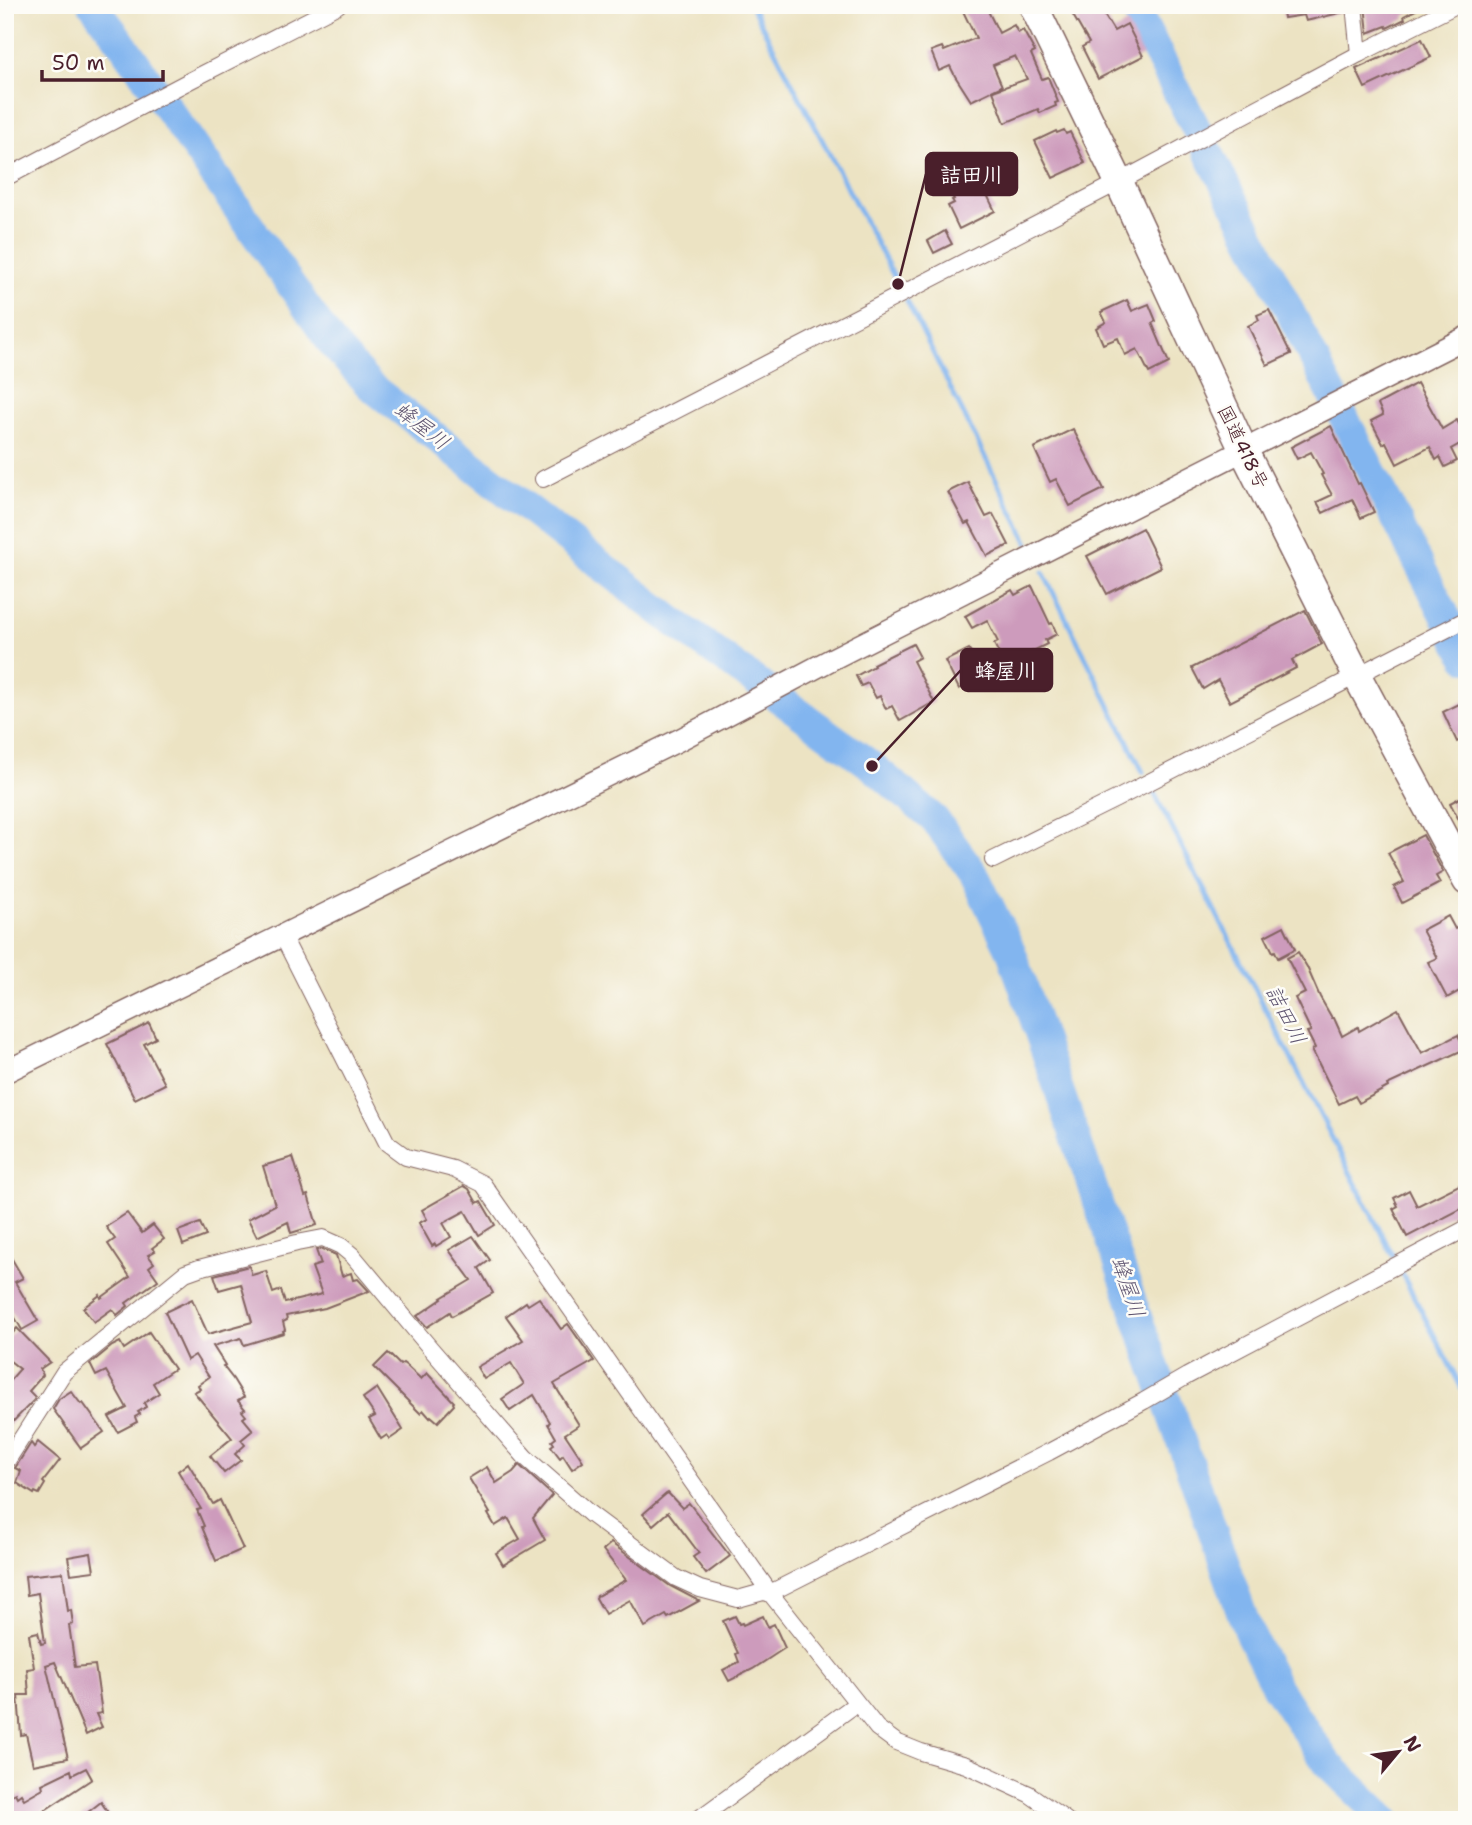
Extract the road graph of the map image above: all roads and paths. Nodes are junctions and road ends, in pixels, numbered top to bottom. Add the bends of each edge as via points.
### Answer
1 (338, 5) edge
2 (1033, 5) edge
3 (1354, 5) edge
4 (1456, 5) edge
5 (1359, 54) junction
6 (5, 178) edge
7 (1119, 182) junction
8 (1467, 337) edge
9 (1244, 451) junction
10 (543, 479) dead end
11 (1456, 624) edge
12 (1357, 676) junction
13 (993, 860) dead end
14 (1467, 881) edge
15 (282, 935) junction
16 (5, 1072) edge
17 (1467, 1228) edge
18 (5, 1464) edge
19 (771, 1593) junction
20 (856, 1703) junction
21 (696, 1820) edge
22 (1066, 1820) edge

1 - 6 street
2 - 7 highway, 国道418号
3 - 5 street
4 - 5 street
5 - 7 street
7 - 9 highway, 国道418号
7 - 10 street
8 - 9 street
9 - 12 highway, 国道418号
9 - 15 street via 679,740
11 - 12 street
12 - 13 street
12 - 14 highway, 国道418号
15 - 16 street
15 - 19 street via 387,1143 406,1157 453,1169 483,1184
17 - 19 street
18 - 19 street via 64,1372 185,1273 323,1238 354,1256 525,1457 590,1514 676,1578 700,1589 738,1599
19 - 20 street
20 - 21 street
20 - 22 street via 896,1742 979,1770 1029,1794

